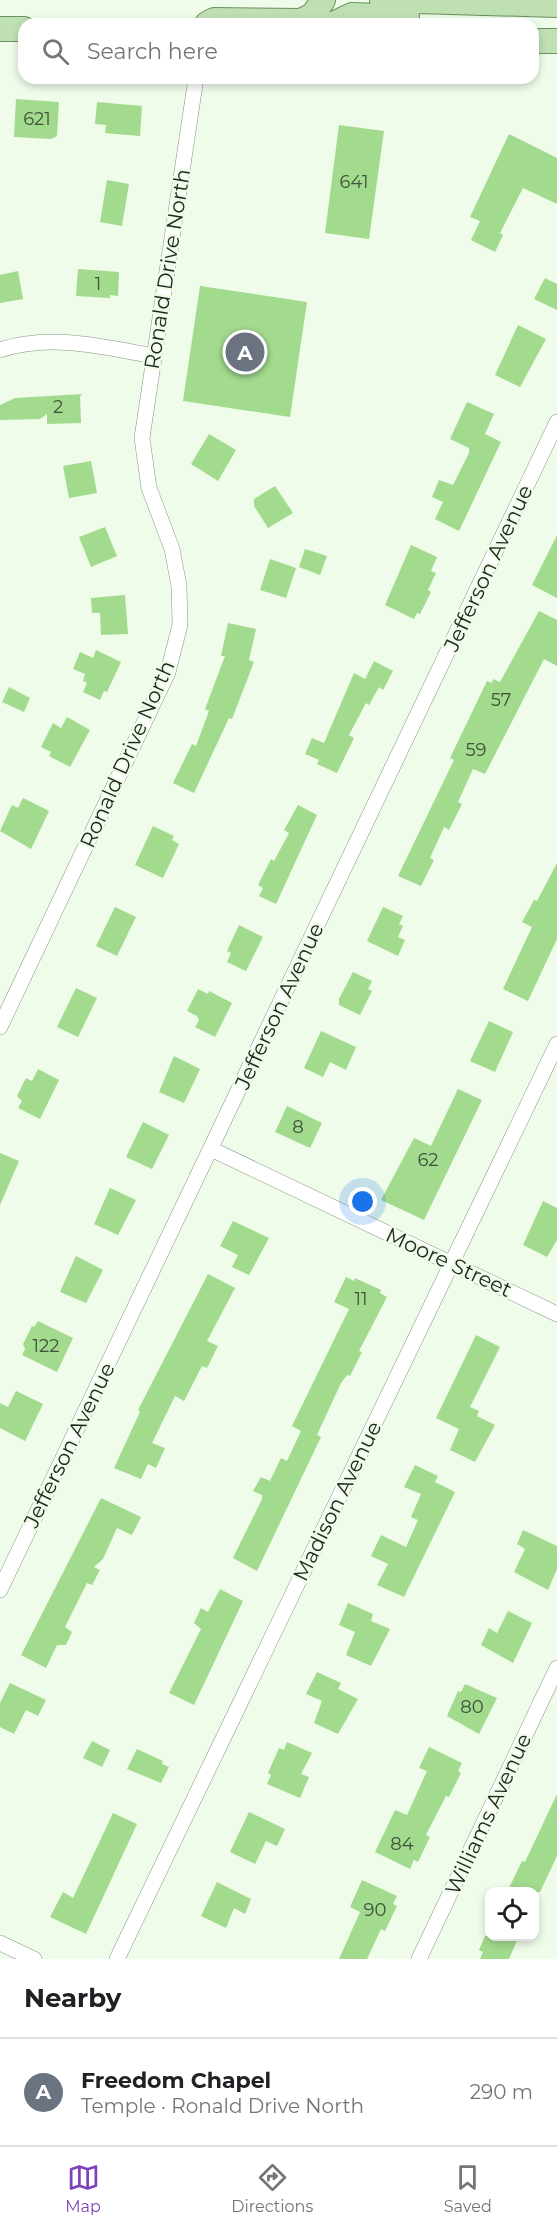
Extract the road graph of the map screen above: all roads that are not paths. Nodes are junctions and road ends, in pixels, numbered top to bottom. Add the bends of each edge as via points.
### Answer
1 (323, 0) edge
2 (382, 0) edge
3 (470, 3) junction
4 (552, 3) edge
5 (307, 18) edge
6 (346, 18) edge
7 (443, 18) edge
8 (443, 18) edge
9 (0, 29) edge
10 (18, 29) edge
11 (539, 41) edge
12 (557, 41) edge
13 (195, 84) edge
14 (0, 350) edge
15 (154, 356) junction
16 (557, 424) edge
17 (0, 1027) edge
18 (557, 1044) edge
19 (211, 1149) junction
20 (451, 1264) junction
21 (557, 1314) edge
22 (0, 1590) edge
23 (557, 1668) edge
24 (0, 1943) edge
25 (34, 1959) edge
26 (117, 1959) edge
27 (419, 1959) edge

1 - 5 main road
2 - 3 main road
3 - 4 main road
3 - 7 main road via 459,15
6 - 8 main road via 352,15
9 - 10 main road
11 - 12 main road
13 - 15 street, Ronald Drive North
14 - 15 street via 18,344 77,342
15 - 17 street, Ronald Drive North via 142,438 149,488 172,549 179,586 180,625 168,672
16 - 19 street, Jefferson Avenue
18 - 20 street, Madison Avenue
19 - 20 street, Moore Street
19 - 22 street, Jefferson Avenue
20 - 21 street, Moore Street
20 - 26 street, Madison Avenue
23 - 27 street, Williams Avenue
24 - 25 street

